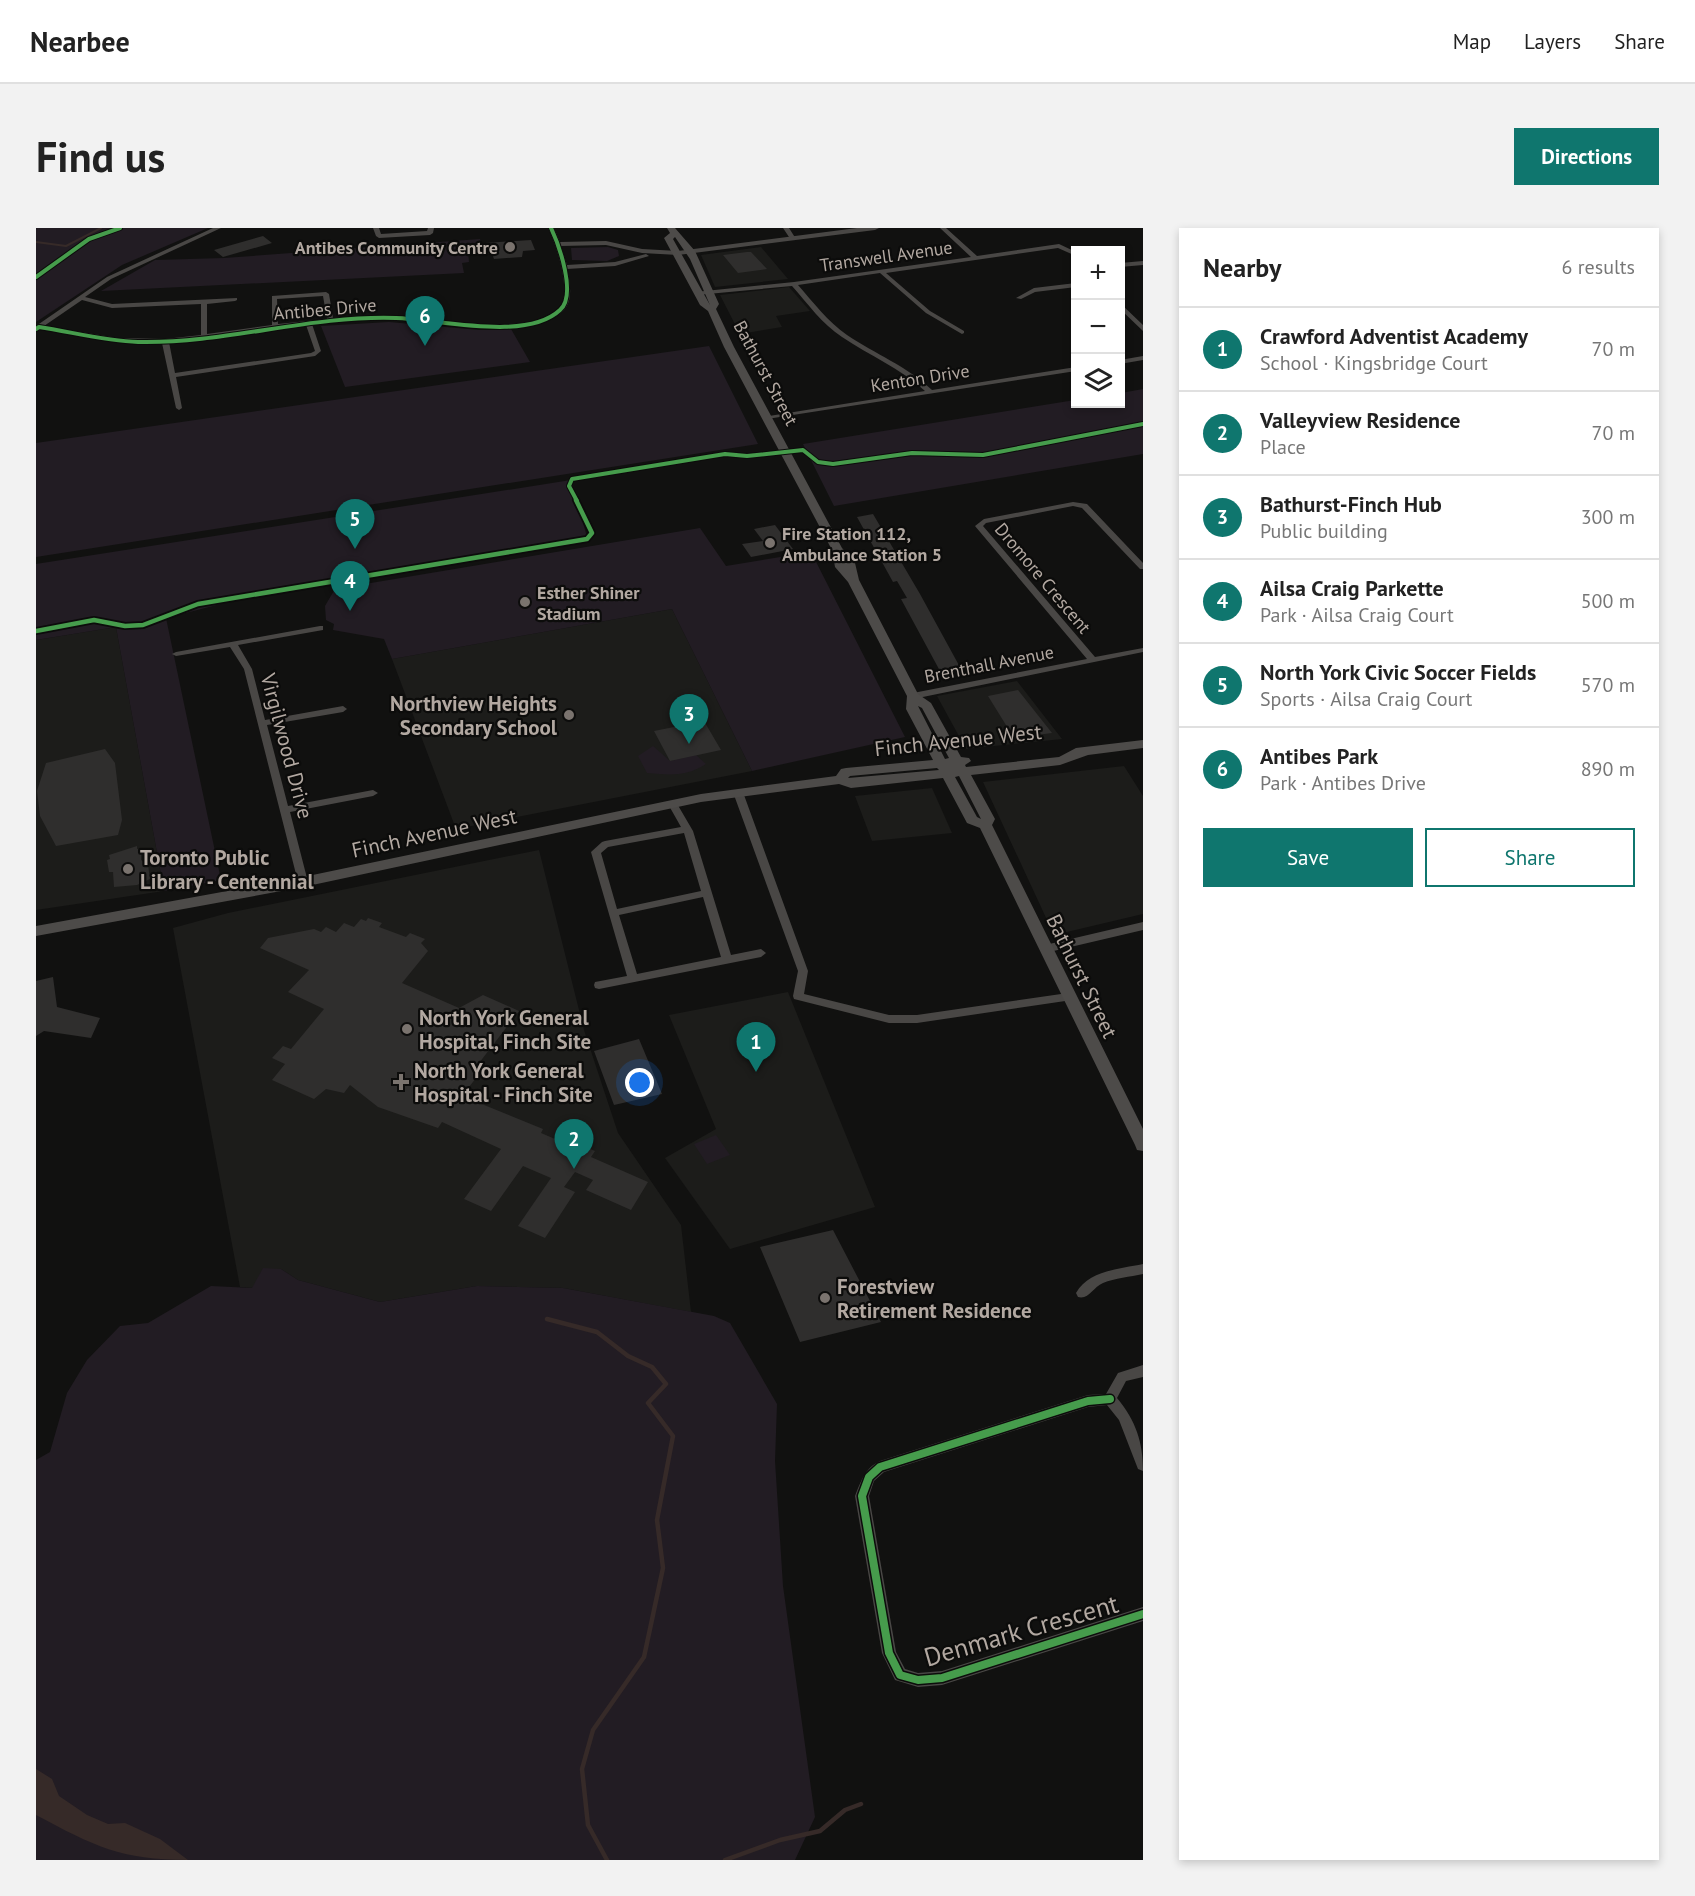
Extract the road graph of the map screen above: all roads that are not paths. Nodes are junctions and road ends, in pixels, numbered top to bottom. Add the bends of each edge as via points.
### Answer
1 (218, 228) edge
2 (376, 228) edge
3 (431, 228) edge
4 (551, 228) edge
5 (786, 228) edge
6 (875, 228) edge
7 (943, 228) edge
8 (672, 231) edge
9 (793, 239) junction
10 (559, 244) junction
11 (691, 252) junction
12 (1071, 252) edge
13 (678, 253) junction
14 (976, 258) junction
15 (1143, 263) edge
16 (1125, 265) edge
17 (563, 267) junction
18 (881, 271) junction
19 (325, 283) dead end
20 (795, 284) junction
21 (1071, 286) edge
22 (710, 292) junction
23 (698, 293) junction
24 (326, 294) junction
25 (81, 298) junction
26 (1019, 298) dead end
27 (235, 299) dead end
28 (204, 302) junction
29 (712, 309) junction
30 (1125, 310) edge
31 (330, 321) junction
32 (309, 324) junction
33 (38, 328) edge
34 (275, 328) junction
35 (1143, 329) edge
36 (962, 332) dead end
37 (204, 337) junction
38 (165, 341) junction
39 (1143, 358) edge
40 (1125, 361) edge
41 (1071, 370) edge
42 (172, 375) junction
43 (929, 391) junction
44 (179, 408) dead end
45 (769, 418) junction
46 (1143, 567) edge
47 (320, 628) dead end
48 (232, 644) junction
49 (1143, 650) edge
50 (176, 654) dead end
51 (1093, 660) junction
52 (913, 696) junction
53 (343, 709) dead end
54 (261, 723) junction
55 (1143, 744) edge
56 (961, 767) junction
57 (943, 768) junction
58 (373, 793) dead end
59 (739, 795) junction
60 (673, 804) junction
61 (285, 810) junction
62 (985, 825) junction
63 (687, 829) junction
64 (303, 882) junction
65 (708, 893) junction
66 (613, 913) junction
67 (1143, 926) edge
68 (36, 931) edge
69 (1046, 949) junction
70 (760, 953) dead end
71 (727, 960) junction
72 (633, 980) junction
73 (599, 985) dead end
74 (1068, 997) junction
75 (1143, 1145) edge
76 (1143, 1269) edge
77 (1082, 1293) dead end
78 (1143, 1371) edge
79 (1110, 1399) junction
80 (1140, 1450) edge
81 (1143, 1465) edge
82 (1143, 1614) edge

1 - 25 street via 119,272
2 - 3 street via 380,236 430,233
4 - 10 street, Antibes Drive
5 - 9 street
6 - 9 street
7 - 14 street
8 - 11 main road, Bathurst Street
8 - 13 main road, Bathurst Street via 668,237
9 - 11 street
10 - 13 street via 606,243
10 - 17 street, Antibes Drive
11 - 13 street
11 - 22 main road, Bathurst Street
12 - 14 street, Transwell Avenue via 1059,246
13 - 17 street via 633,257 615,264
13 - 23 main road, Bathurst Street
14 - 18 street, Transwell Avenue
15 - 16 street
17 - 31 street, Antibes Drive via 565,306 541,320 484,326 394,318
18 - 20 street, Transwell Avenue
18 - 36 street via 921,307
19 - 24 street
20 - 22 street, Transwell Avenue
20 - 43 street via 826,321 850,340 906,369
21 - 26 street via 1034,290
22 - 23 street, Transwell Avenue
22 - 29 main road, Bathurst Street via 715,304
23 - 29 main road, Bathurst Street via 704,305
24 - 31 street
24 - 34 street via 274,294
25 - 28 street via 112,306
25 - 33 street
27 - 28 street
28 - 37 street
29 - 45 main road, Bathurst Street
30 - 35 street
31 - 32 street, Antibes Drive
32 - 34 street, Antibes Drive
32 - 42 street via 318,351 314,355
33 - 38 street, Antibes Drive via 118,340
34 - 37 street, Antibes Drive
37 - 38 street, Antibes Drive
38 - 42 street
39 - 40 street
41 - 43 street, Kenton Drive
42 - 44 street
43 - 45 street, Kenton Drive
45 - 52 main road, Bathurst Street via 837,550 841,570 853,580
46 - 51 street, Dromore Crescent via 1084,506 1073,504 984,521 979,526
47 - 48 street
48 - 50 street
48 - 54 street, Virgilwood Drive via 248,669
49 - 51 street, Brenthall Avenue
51 - 52 street, Brenthall Avenue
52 - 56 main road, Bathurst Street via 927,706
52 - 57 main road, Bathurst Street via 912,709
53 - 54 street
54 - 61 street, Virgilwood Drive
55 - 56 main road, Finch Avenue West via 1083,753 1060,761
56 - 57 main road, Finch Avenue West
56 - 62 main road, Bathurst Street via 988,819
57 - 59 main road, Finch Avenue West via 851,784 840,780
57 - 62 main road, Bathurst Street via 972,820
58 - 61 street
59 - 60 main road, Finch Avenue West
59 - 74 street via 803,971 798,996 882,1018 917,1019
60 - 63 street
60 - 64 main road, Finch Avenue West
61 - 64 street, Virgilwood Drive
62 - 69 main road, Bathurst Street
63 - 65 street
63 - 66 street via 598,848 596,856
64 - 68 main road, Finch Avenue West
65 - 66 street
65 - 71 street
66 - 72 street
67 - 69 street
69 - 74 main road, Bathurst Street
70 - 71 street
71 - 72 street
72 - 73 street
74 - 75 main road, Bathurst Street
76 - 77 street via 1098,1279
78 - 79 street via 1122,1377
79 - 80 street via 1124,1416
79 - 82 street, Denmark Crescent via 1088,1401 880,1467 869,1477 862,1496 889,1653 900,1675 918,1680 942,1678
80 - 81 street

